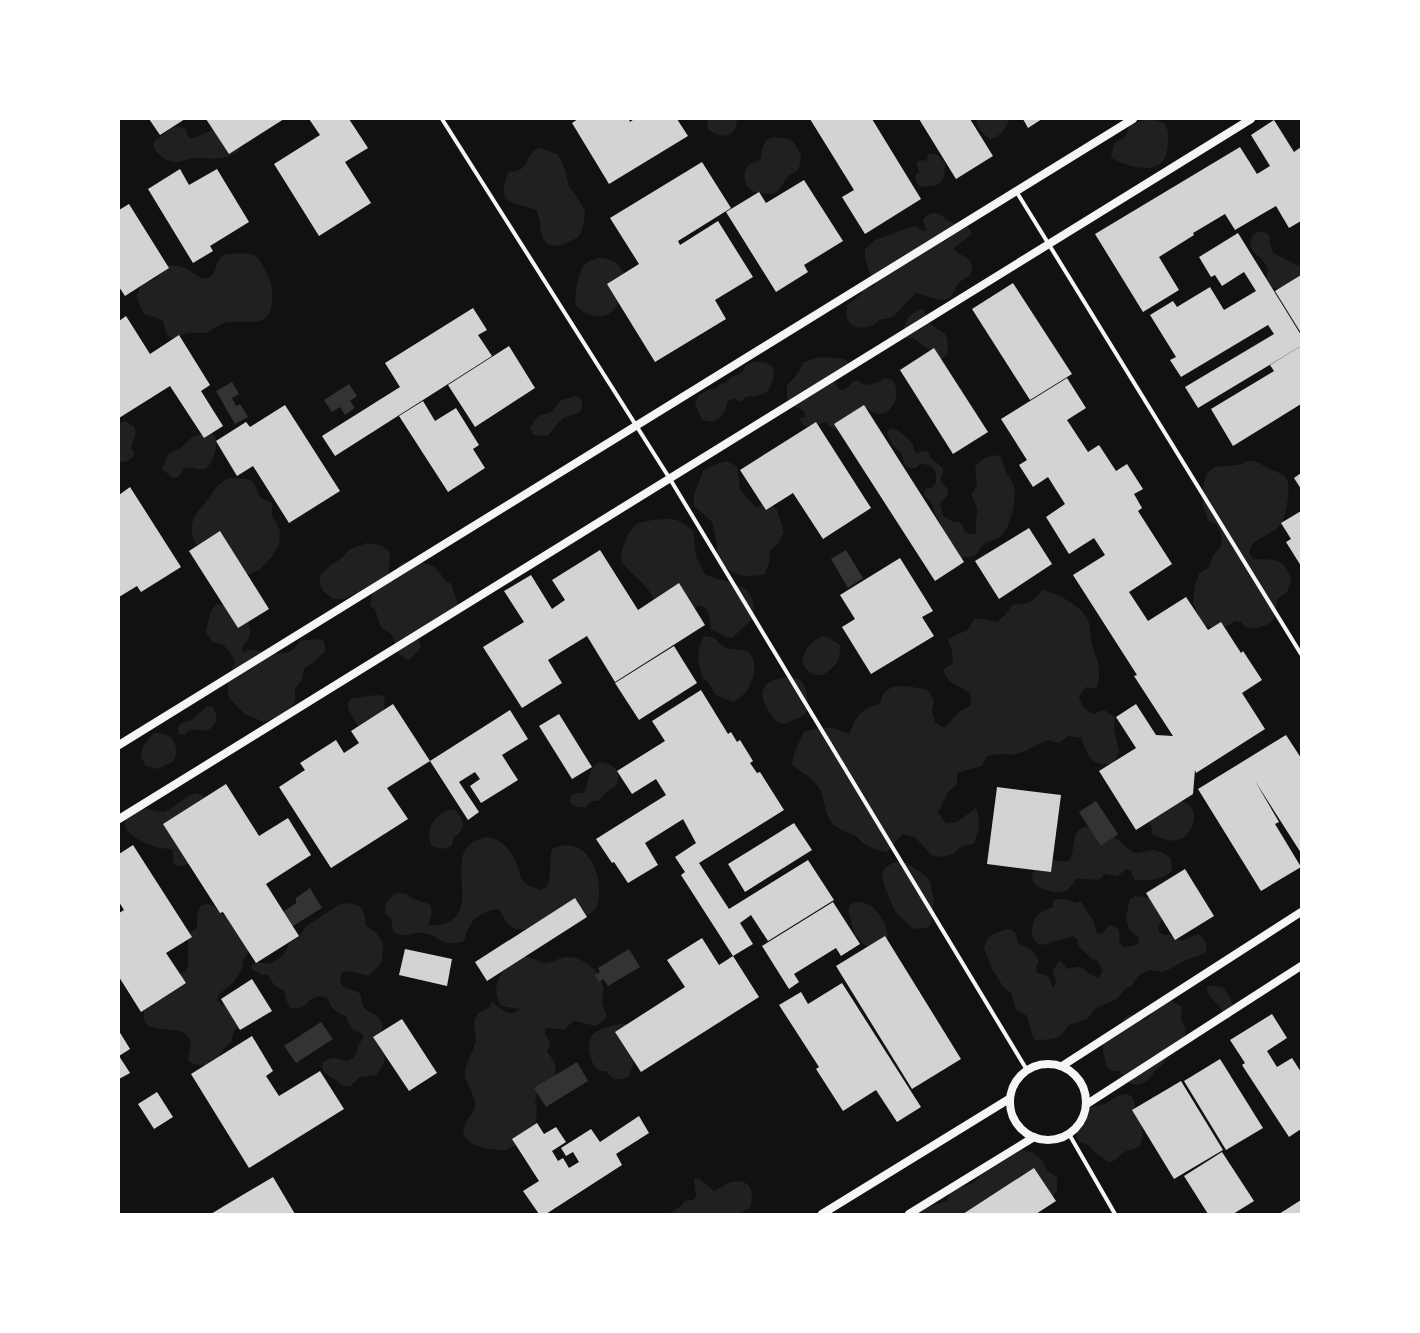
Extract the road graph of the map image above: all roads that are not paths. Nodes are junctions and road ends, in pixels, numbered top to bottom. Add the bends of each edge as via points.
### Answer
1 (442, 119) edge
2 (1134, 119) edge
3 (1251, 119) edge
4 (1016, 191) junction
5 (1048, 244) junction
6 (636, 426) junction
7 (670, 479) junction
8 (1301, 654) edge
9 (119, 744) edge
10 (119, 819) edge
11 (1301, 912) edge
12 (1301, 966) edge
13 (1062, 1066) junction
14 (1027, 1070) junction
15 (1009, 1099) junction
16 (1087, 1104) junction
17 (1069, 1134) junction
18 (1034, 1137) junction
19 (822, 1214) edge
20 (909, 1214) edge
21 (1115, 1214) edge

1 - 6 street
2 - 4 main road
3 - 5 main road
4 - 5 street
4 - 6 main road
5 - 7 main road
5 - 8 street
6 - 7 street
6 - 9 main road
7 - 10 main road
7 - 14 street
11 - 13 main road
12 - 16 main road
13 - 14 main road via 1038,1065
13 - 16 main road via 1073,1072 1080,1081 1086,1093
14 - 15 main road via 1018,1078
15 - 18 main road via 1016,1122 1024,1132
15 - 19 main road
16 - 17 main road via 1078,1126
17 - 18 main road via 1058,1139
17 - 21 street
18 - 20 main road

